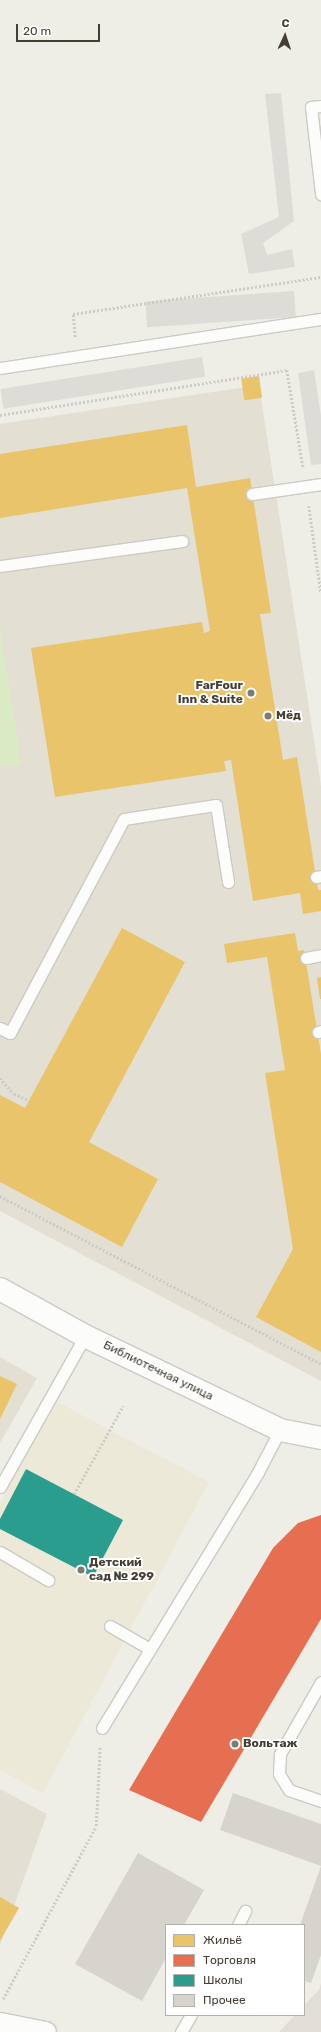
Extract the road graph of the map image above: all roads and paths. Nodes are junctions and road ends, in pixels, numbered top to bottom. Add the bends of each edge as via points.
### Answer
1 (321, 106) edge
2 (321, 194) edge
3 (321, 277) edge
4 (73, 314) dead end
5 (321, 319) edge
6 (0, 368) edge
7 (0, 415) edge
8 (321, 484) edge
9 (306, 485) junction
10 (252, 494) dead end
11 (182, 541) dead end
12 (0, 566) edge
13 (321, 592) edge
14 (228, 882) dead end
15 (321, 956) edge
16 (306, 958) dead end
17 (0, 1028) edge
18 (0, 1078) edge
19 (29, 1100) dead end
20 (0, 1196) edge
21 (0, 1289) edge
22 (85, 1336) junction
23 (321, 1364) edge
24 (123, 1406) dead end
25 (280, 1430) junction
26 (321, 1438) edge
27 (0, 1487) edge
28 (74, 1494) dead end
29 (0, 1552) edge
30 (48, 1580) dead end
31 (110, 1626) dead end
32 (150, 1649) junction
33 (321, 1682) edge
34 (102, 1728) joint
35 (321, 1801) edge
36 (245, 1911) dead end
37 (238, 1924) edge
38 (0, 2004) edge
39 (190, 2016) edge
40 (0, 2023) edge
41 (44, 2032) edge
42 (181, 2032) edge

1 - 2 lane via 311,107
3 - 4 path
5 - 6 lane
7 - 9 path via 287,370
8 - 9 lane
9 - 10 lane
9 - 13 path
11 - 12 lane
14 - 17 lane via 216,805 124,819 10,1034
15 - 16 lane
18 - 19 path via 14,1094
20 - 23 path
21 - 22 street, Библиотечная улица
22 - 25 street, Библиотечная улица
22 - 27 lane
24 - 28 path
25 - 26 street, Библиотечная улица
25 - 32 lane via 258,1472
29 - 30 lane
31 - 32 lane
32 - 34 lane
33 - 35 lane via 280,1754 279,1774 289,1790
34 - 38 path via 96,1826
36 - 37 lane
39 - 42 lane
40 - 41 street

